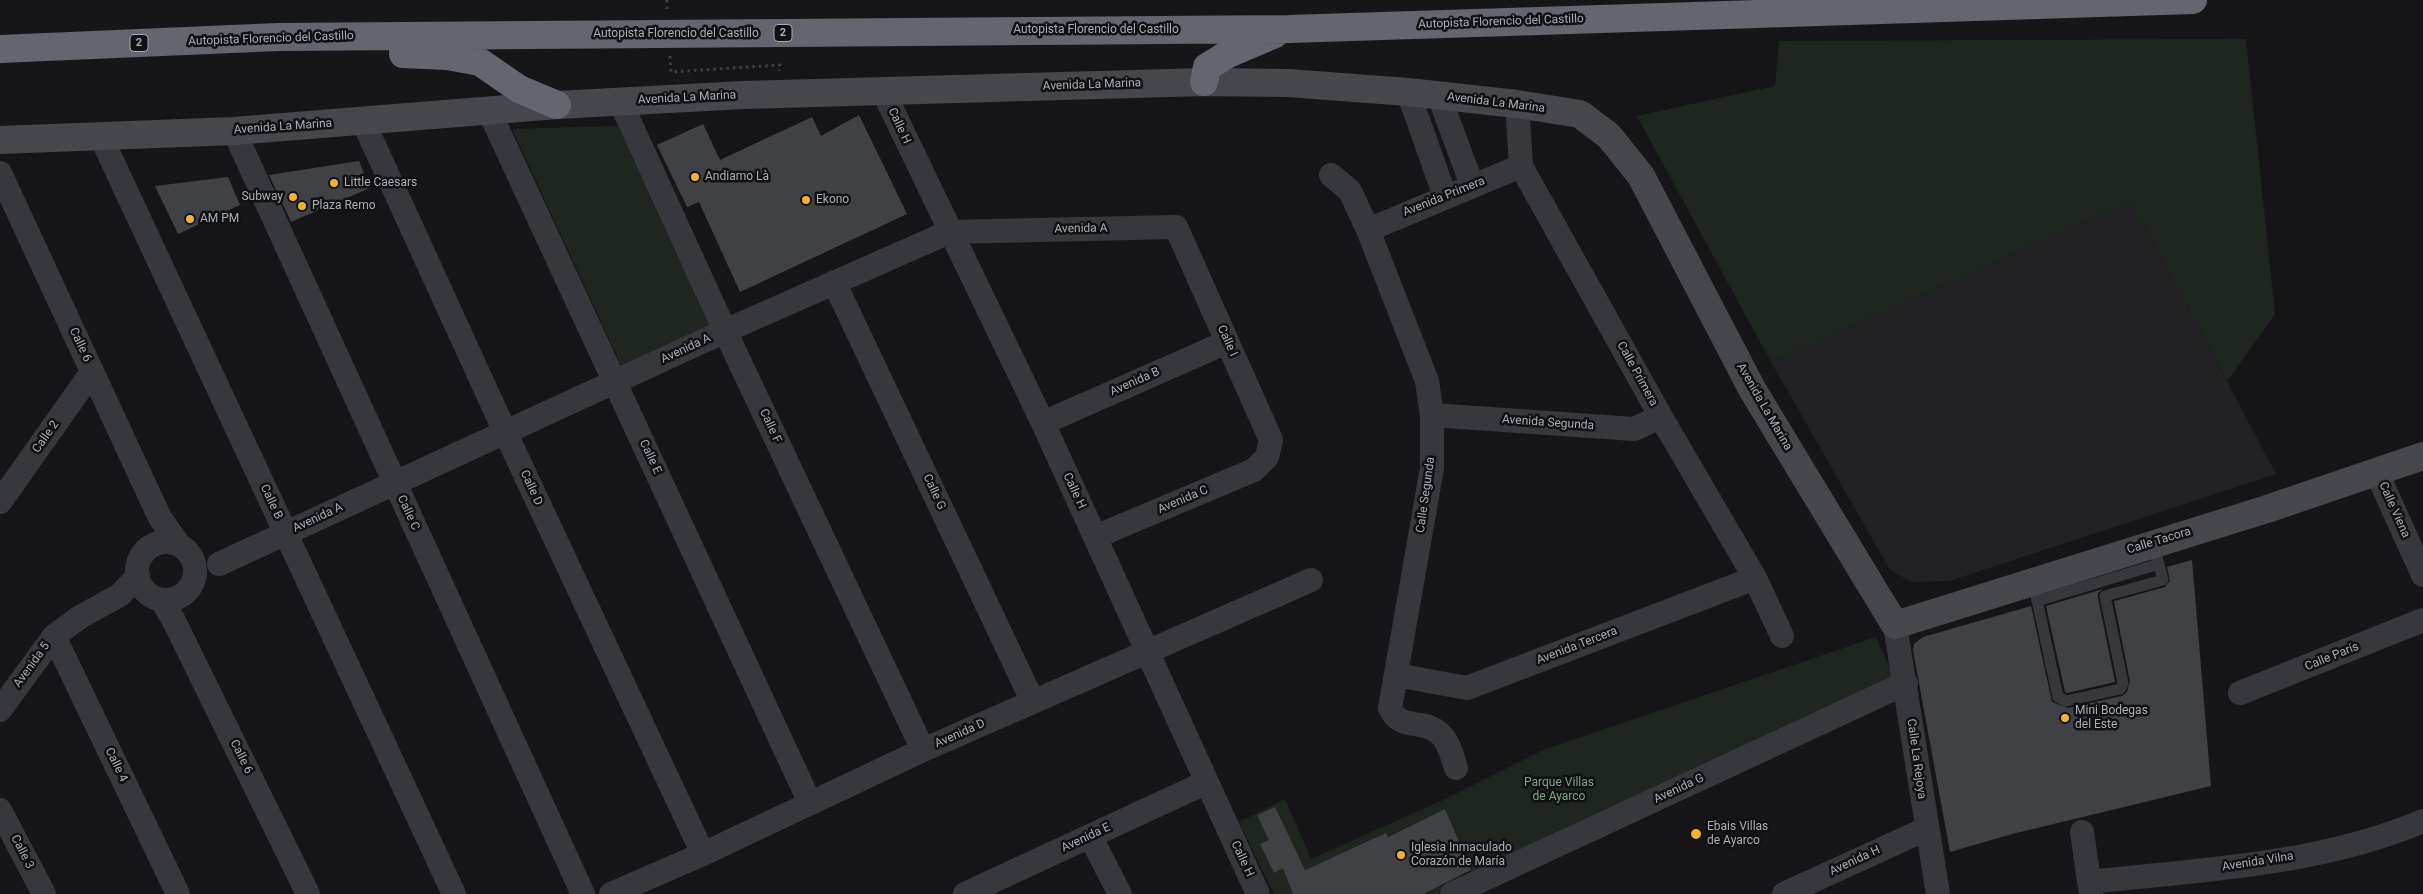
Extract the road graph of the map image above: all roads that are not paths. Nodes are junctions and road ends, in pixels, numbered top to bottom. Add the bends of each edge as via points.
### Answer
1 (2192, 0) edge
2 (1289, 29) junction
3 (278, 38) junction
4 (0, 49) edge
5 (1204, 82) junction
6 (883, 91) junction
7 (1408, 92) junction
8 (1439, 96) junction
9 (620, 102) junction
10 (556, 104) junction
11 (1517, 104) junction
12 (489, 111) junction
13 (363, 121) junction
14 (234, 131) junction
15 (101, 137) junction
16 (0, 140) edge
17 (1521, 166) junction
18 (0, 173) edge
19 (1331, 175) dead end
20 (1472, 185) junction
21 (1445, 196) junction
22 (1176, 227) joint
23 (1368, 230) junction
24 (949, 232) junction
25 (834, 282) junction
26 (725, 331) junction
27 (1227, 342) junction
28 (92, 372) junction
29 (615, 382) junction
30 (1432, 415) junction
31 (1661, 417) junction
32 (1043, 423) junction
33 (506, 434) junction
34 (2423, 456) edge
35 (1267, 457) joint
36 (2377, 473) junction
37 (394, 482) junction
38 (0, 502) edge
39 (160, 518) junction
40 (286, 533) junction
41 (1095, 537) junction
42 (179, 545) junction
43 (153, 546) junction
44 (2156, 554) junction
45 (219, 564) dead end
46 (2423, 575) edge
47 (1755, 578) junction
48 (1311, 580) dead end
49 (2034, 590) junction
50 (157, 592) junction
51 (2423, 620) edge
52 (1895, 624) junction
53 (54, 636) junction
54 (1782, 636) dead end
55 (1147, 652) junction
56 (1396, 675) junction
57 (1906, 684) junction
58 (2240, 693) dead end
59 (1033, 702) junction
60 (0, 710) edge
61 (923, 750) junction
62 (1456, 768) dead end
63 (1207, 782) junction
64 (810, 803) junction
65 (0, 810) edge
66 (2423, 821) edge
67 (1926, 829) junction
68 (2082, 832) dead end
69 (1090, 836) junction
70 (703, 854) junction
71 (2090, 888) edge
72 (980, 891) edge
73 (44, 894) edge
74 (178, 894) edge
75 (308, 894) edge
76 (454, 894) edge
77 (583, 894) edge
78 (612, 894) edge
79 (1120, 894) edge
80 (1258, 894) edge
81 (1452, 894) edge
82 (1784, 894) edge
83 (1938, 894) edge

1 - 2 highway, Autopista Florencio del Castillo / 2
2 - 3 highway, Autopista Florencio del Castillo / 2
2 - 5 highway via 1228,54 1207,67
3 - 4 highway, Autopista Florencio del Castillo / 2
3 - 10 highway via 350,52 447,56 480,62 519,89
5 - 6 street, Avenida La Marina
5 - 7 street, Avenida La Marina via 1288,83
6 - 9 street, Avenida La Marina
6 - 24 street, Calle H
7 - 8 street, Avenida La Marina
7 - 21 street
8 - 11 street, Avenida La Marina
8 - 20 street
9 - 10 street, Avenida La Marina
9 - 26 street, Calle F
10 - 12 street, Avenida La Marina
11 - 17 street, Calle Primera
11 - 52 street, Avenida La Marina via 1580,114 1609,136 1641,176 1752,389
12 - 13 street, Avenida La Marina
12 - 29 street, Calle E
13 - 14 street, Avenida La Marina
13 - 33 street, Calle D
14 - 15 street, Avenida La Marina
14 - 37 street, Calle C
15 - 16 street, Avenida La Marina
15 - 40 street, Calle B
17 - 20 street, Avenida Primera
17 - 31 street, Calle Primera
18 - 28 street, Calle 6
19 - 23 street, Calle Segunda via 1350,191
20 - 21 street, Avenida Primera
21 - 23 street, Avenida Primera
22 - 24 street, Avenida A
22 - 27 street, Calle I
23 - 30 street, Calle Segunda via 1427,381
24 - 25 street, Avenida A
24 - 32 street, Calle H
25 - 26 street, Avenida A
25 - 59 street, Calle G
26 - 29 street, Avenida A
26 - 61 street, Calle F
27 - 32 street, Avenida B
27 - 35 street, Calle I via 1271,440
28 - 38 street, Calle 2
28 - 39 street, Calle 6
29 - 33 street, Avenida A
29 - 64 street, Calle E
30 - 31 street, Avenida Segunda via 1634,429
30 - 56 street, Calle Segunda via 1432,468
31 - 47 street, Calle Primera
32 - 41 street, Calle H
33 - 37 street, Avenida A
33 - 70 street, Calle D
34 - 36 street, Calle Tacora
35 - 41 street, Avenida C via 1254,470
36 - 44 street, Calle Tacora
36 - 46 street, Calle Viena
37 - 40 street, Avenida A
37 - 77 street, Calle C
39 - 42 street, Calle 6
39 - 43 street
40 - 45 street, Avenida A
40 - 76 street, Calle B
41 - 55 street, Calle H
42 - 43 street via 162,543
42 - 50 street via 192,558 195,576 192,584
43 - 50 street via 140,558
44 - 49 street, Calle Tacora
44 - 49 lane via 2163,580 2106,596 2123,683 2120,689 2066,702 2058,697
47 - 54 street, Calle Primera
47 - 56 street, Avenida Tercera via 1467,688
48 - 55 street, Avenida D
49 - 52 street, Calle Tacora
50 - 53 street, Avenida 5 via 120,595
50 - 75 street, Calle 6
51 - 58 street, Calle París
52 - 57 street, Calle La Rejoya
53 - 60 street, Avenida 5
53 - 74 street, Calle 4
55 - 59 street, Avenida D
55 - 63 street, Calle H
56 - 62 street, Calle Segunda via 1390,708 1394,717 1434,728 1446,740
57 - 67 street, Calle La Rejoya
57 - 81 street, Avenida G
59 - 61 street, Avenida D
61 - 64 street, Avenida D
63 - 69 street, Avenida E
63 - 80 street, Calle H
64 - 70 street, Avenida D
65 - 73 street, Calle 3
66 - 71 street, Avenida Vilna via 2398,832 2324,852
67 - 82 street, Avenida H
67 - 83 street, Calle La Rejoya
68 - 71 street
69 - 72 street, Avenida E
69 - 79 street
70 - 78 street, Avenida D

